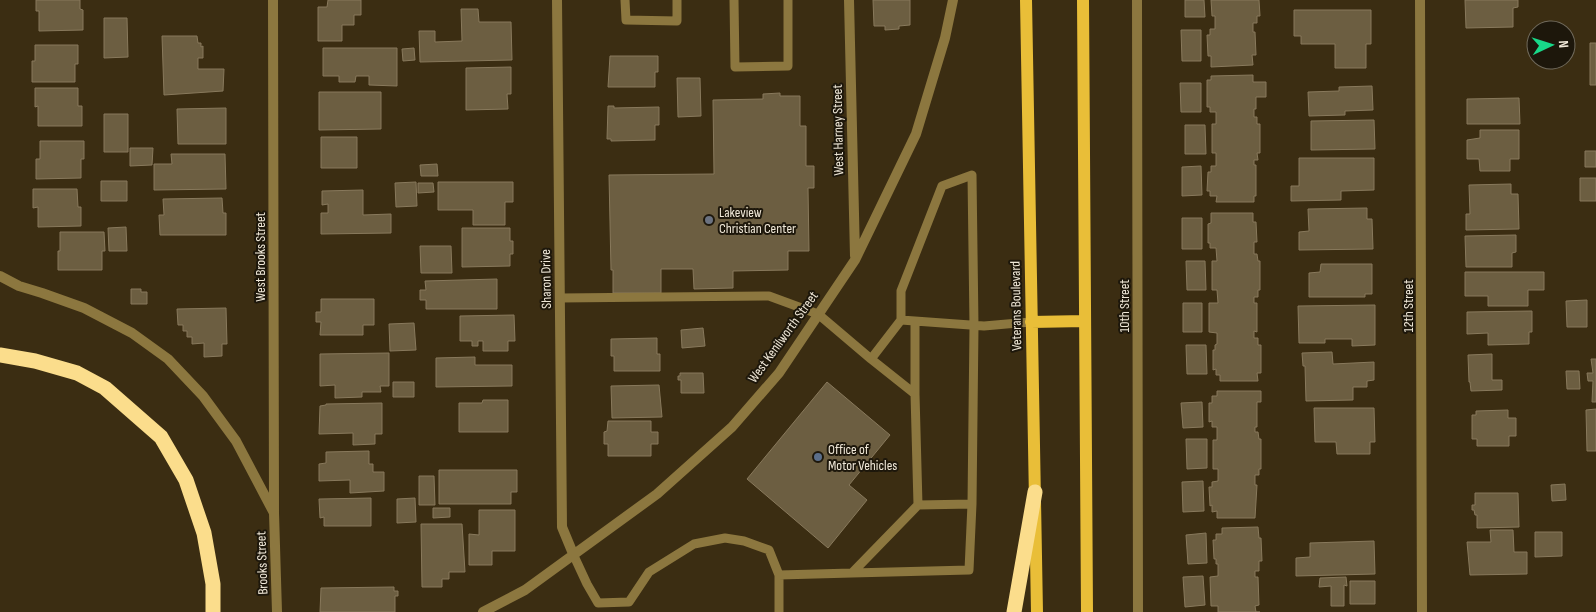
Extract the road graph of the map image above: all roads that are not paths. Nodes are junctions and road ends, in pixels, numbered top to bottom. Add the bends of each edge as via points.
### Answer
1 (273, 0) edge
2 (557, 0) edge
3 (625, 0) edge
4 (677, 0) edge
5 (734, 0) edge
6 (788, 0) edge
7 (849, 0) edge
8 (953, 0) edge
9 (1026, 0) edge
10 (1083, 0) edge
11 (1137, 0) edge
12 (1420, 0) edge
13 (855, 260) junction
14 (0, 276) edge
15 (560, 298) junction
16 (818, 314) junction
17 (901, 320) junction
18 (915, 321) junction
19 (1085, 321) junction
20 (1031, 322) junction
21 (974, 326) junction
22 (0, 355) edge
23 (871, 359) junction
24 (915, 394) junction
25 (1035, 492) junction
26 (918, 504) junction
27 (972, 504) junction
28 (274, 513) junction
29 (574, 556) junction
30 (852, 572) junction
31 (779, 575) junction
32 (598, 608) edge
33 (213, 612) edge
34 (277, 612) edge
35 (483, 612) edge
36 (779, 612) edge
37 (1014, 612) edge
38 (1037, 612) edge
39 (1087, 612) edge
40 (1138, 612) edge
41 (1422, 612) edge

1 - 28 street, West Brooks Street
2 - 15 street, Sharon Drive
3 - 4 lane via 626,20 677,21
5 - 6 lane via 735,67 788,66
7 - 13 street, West Harney Street
8 - 13 street, West Kenilworth Street via 946,38 916,134
9 - 20 main road, Veterans Boulevard
10 - 19 main road
11 - 40 street, 10th Street
12 - 41 street, 12th Street
13 - 16 street, West Kenilworth Street
14 - 28 street via 19,286 84,308 132,332 168,359 203,396 236,442
15 - 16 lane via 769,296
15 - 29 street, Sharon Drive via 562,527
16 - 23 lane
16 - 29 street, West Kenilworth Street via 778,373 732,426 657,494
17 - 18 lane
17 - 21 lane via 901,291 942,186 972,175
17 - 23 lane
18 - 21 lane
18 - 24 lane
19 - 20 main road
19 - 39 main road
20 - 21 lane
20 - 25 main road, Veterans Boulevard
21 - 27 lane
22 - 33 highway via 77,373 105,388 161,437 186,480 204,533 213,584
23 - 24 lane
24 - 26 lane
25 - 37 highway
25 - 38 main road, Veterans Boulevard
26 - 27 lane
26 - 30 lane
27 - 30 lane via 969,570
28 - 34 street, Brooks Street
29 - 32 lane
29 - 35 street, West Kenilworth Street via 525,590
30 - 31 lane
31 - 32 lane via 769,550 725,538 694,544 649,572 629,602
31 - 36 lane

